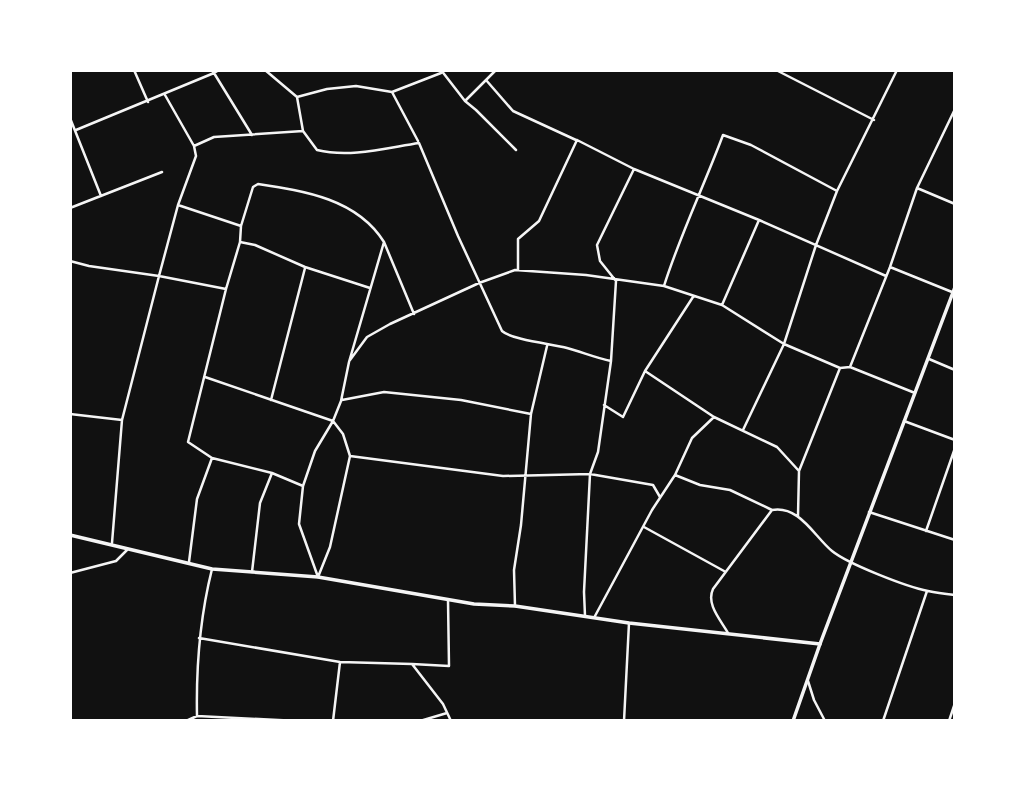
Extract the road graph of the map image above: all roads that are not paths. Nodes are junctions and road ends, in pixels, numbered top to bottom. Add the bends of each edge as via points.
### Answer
1 (134, 70) edge
2 (219, 70) edge
3 (265, 70) edge
4 (496, 70) edge
5 (776, 70) edge
6 (897, 70) edge
7 (441, 71) edge
8 (213, 72) edge
9 (486, 80) junction
10 (392, 92) junction
11 (165, 95) junction
12 (297, 97) junction
13 (148, 102) junction
14 (465, 102) junction
15 (955, 109) edge
16 (70, 118) edge
17 (874, 120) junction
18 (76, 130) junction
19 (303, 131) junction
20 (252, 135) junction
21 (577, 140) junction
22 (419, 142) junction
23 (194, 146) junction
24 (516, 150) dead end
25 (634, 169) junction
26 (162, 172) dead end
27 (917, 188) junction
28 (837, 191) junction
29 (701, 195) junction
30 (101, 196) junction
31 (955, 204) edge
32 (178, 205) junction
33 (70, 208) edge
34 (759, 220) junction
35 (241, 226) junction
36 (240, 242) junction
37 (384, 242) junction
38 (816, 245) junction
39 (70, 261) edge
40 (305, 267) junction
41 (890, 267) junction
42 (518, 270) junction
43 (159, 276) junction
44 (887, 276) junction
45 (616, 281) junction
46 (479, 283) junction
47 (664, 286) junction
48 (370, 288) junction
49 (226, 289) junction
50 (954, 290) edge
51 (692, 297) junction
52 (723, 305) junction
53 (414, 315) junction
54 (784, 344) junction
55 (547, 345) junction
56 (929, 358) junction
57 (611, 361) junction
58 (349, 362) junction
59 (850, 367) junction
60 (840, 368) junction
61 (955, 370) edge
62 (645, 371) junction
63 (204, 377) junction
64 (915, 393) junction
65 (271, 400) junction
66 (341, 401) junction
67 (604, 404) junction
68 (70, 414) edge
69 (531, 414) junction
70 (713, 417) junction
71 (122, 420) junction
72 (333, 421) junction
73 (904, 421) junction
74 (743, 430) junction
75 (955, 440) edge
76 (955, 448) edge
77 (350, 456) junction
78 (212, 458) junction
79 (799, 471) junction
80 (272, 473) junction
81 (525, 474) junction
82 (590, 474) junction
83 (675, 475) junction
84 (303, 486) junction
85 (660, 497) junction
86 (772, 510) junction
87 (869, 512) junction
88 (798, 516) junction
89 (644, 527) junction
90 (926, 531) junction
91 (70, 535) edge
92 (955, 540) edge
93 (112, 543) junction
94 (130, 548) junction
95 (189, 562) junction
96 (852, 563) junction
97 (212, 569) junction
98 (725, 571) junction
99 (70, 573) edge
100 (252, 573) junction
101 (318, 578) junction
102 (927, 591) junction
103 (955, 594) edge
104 (448, 600) junction
105 (514, 606) junction
106 (585, 616) junction
107 (595, 616) junction
108 (629, 623) junction
109 (728, 633) junction
110 (199, 638) junction
111 (820, 644) junction
112 (340, 662) junction
113 (412, 664) junction
114 (808, 681) junction
115 (955, 703) edge
116 (447, 713) junction
117 (197, 716) junction
118 (186, 721) edge
119 (297, 721) edge
120 (333, 721) edge
121 (420, 721) edge
122 (451, 721) edge
123 (624, 721) edge
124 (793, 721) edge
125 (825, 721) edge
126 (883, 721) edge
127 (949, 721) edge

1 - 13 street
2 - 8 street
3 - 12 street
4 - 9 street
5 - 17 street
6 - 17 street
7 - 10 street
7 - 14 street
8 - 11 street
8 - 20 street
9 - 14 street
9 - 21 street via 513,111
10 - 12 street via 356,86
10 - 22 street
11 - 13 street
11 - 23 street
12 - 19 street
13 - 18 street
14 - 24 street
15 - 27 street
16 - 18 street
17 - 28 street
18 - 30 street
19 - 20 street
19 - 22 street via 317,150 328,152
20 - 23 street via 214,137
21 - 25 street
21 - 42 street via 539,221 518,239
22 - 46 street
23 - 32 street via 196,156
25 - 29 street
25 - 45 street via 597,245 600,261
26 - 30 street
27 - 31 street
27 - 41 street
28 - 29 street via 723,135
28 - 38 street
29 - 34 street
29 - 47 street via 676,247
30 - 33 street
32 - 35 street
32 - 43 street
34 - 38 street
34 - 52 street
35 - 36 street
35 - 37 street via 253,187 258,184 329,198 367,220
36 - 40 street
36 - 49 street
37 - 48 street
37 - 53 street
38 - 44 street
38 - 54 street
39 - 43 street
40 - 48 street
40 - 65 street
41 - 44 street
41 - 50 street
42 - 45 street
42 - 46 street
43 - 49 street
43 - 71 street
44 - 59 street
45 - 47 street
45 - 57 street
46 - 53 street
46 - 55 street via 502,331
47 - 51 street
48 - 58 street
49 - 63 street
50 - 56 street
51 - 52 street
51 - 62 street
52 - 54 street
53 - 58 street via 367,337
54 - 60 street
54 - 74 street
55 - 57 street
55 - 69 street
56 - 61 street
56 - 64 street
57 - 67 street
58 - 66 street
59 - 60 street
59 - 64 street
60 - 79 street
62 - 67 street via 623,417
62 - 70 street
63 - 65 street
63 - 78 street via 188,442
64 - 73 street
65 - 72 street
66 - 69 street via 384,392
66 - 72 street
67 - 82 street via 598,452
68 - 71 street
69 - 81 street
70 - 74 street
70 - 83 street via 692,438
71 - 93 street
72 - 77 street via 344,434
72 - 84 street via 315,451
73 - 75 street
73 - 87 street
74 - 79 street via 778,447
76 - 90 street
77 - 81 street via 503,476
77 - 101 street via 330,547
78 - 80 street
78 - 95 street via 197,499
79 - 88 street
80 - 84 street
80 - 100 street via 260,503
81 - 82 street
81 - 105 street
82 - 85 street via 653,485
82 - 106 street
83 - 85 street
83 - 86 street via 730,490
84 - 101 street via 299,524
85 - 89 street
86 - 88 street
86 - 98 street
87 - 90 street
87 - 96 street
88 - 96 street via 834,552
89 - 98 street
89 - 107 street
90 - 92 street
91 - 93 street
93 - 94 street
94 - 95 street
94 - 99 street via 116,561
95 - 97 street
96 - 102 street
96 - 111 street
97 - 100 street
97 - 110 street
98 - 109 street via 710,596
100 - 101 street
101 - 104 street
102 - 103 street
102 - 126 street
104 - 105 street
104 - 113 street via 449,666
105 - 106 street
106 - 107 street
107 - 108 street
108 - 109 street
108 - 123 street
109 - 111 street
110 - 112 street
110 - 117 street
111 - 114 street
112 - 113 street
112 - 120 street
113 - 116 street
114 - 124 street
114 - 125 street
115 - 127 street
116 - 121 street
116 - 122 street
117 - 118 street
117 - 119 street

